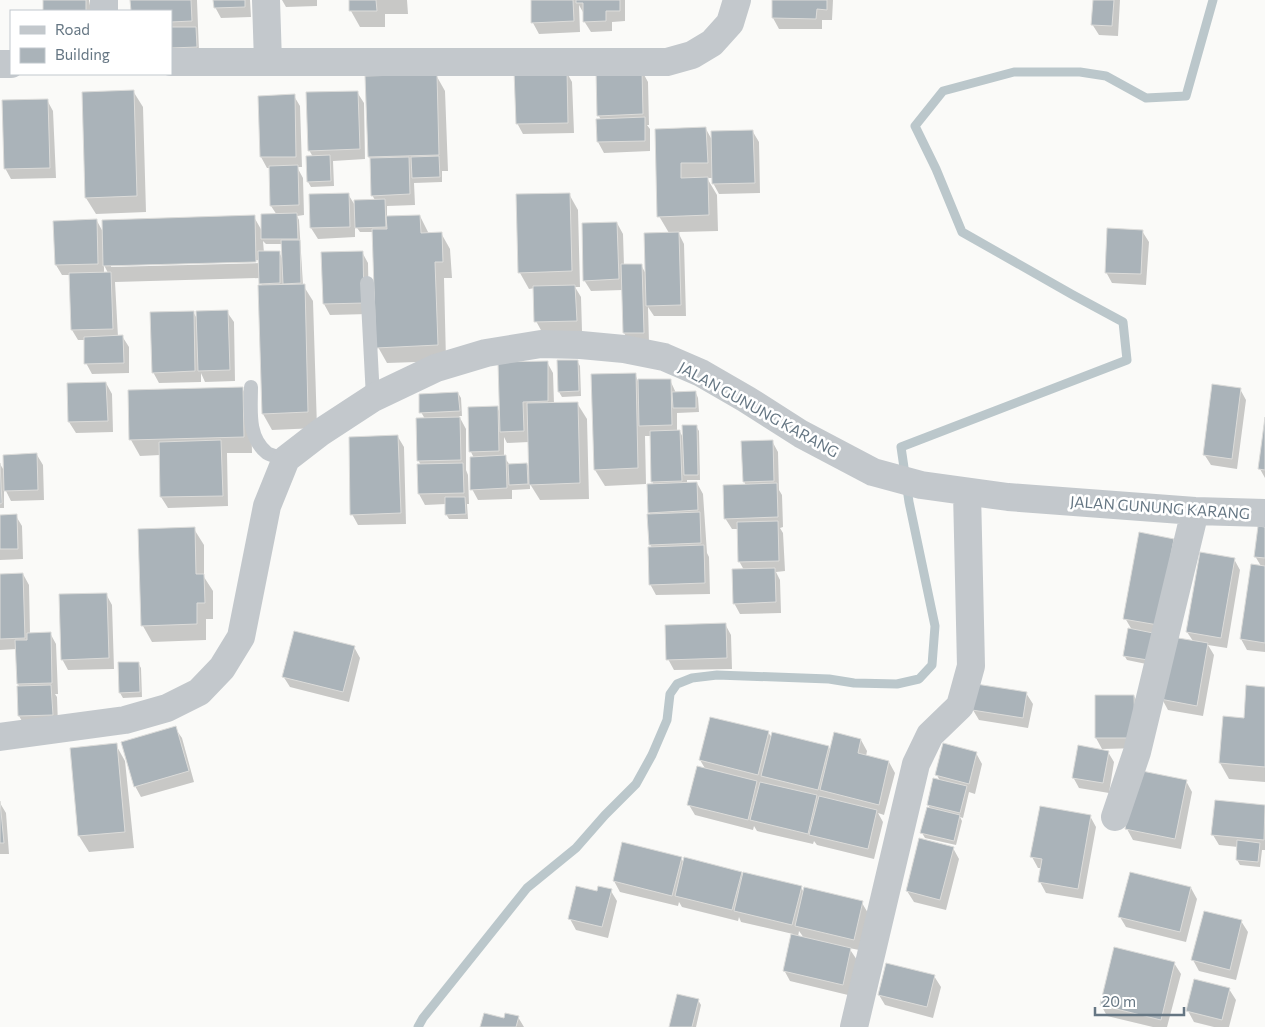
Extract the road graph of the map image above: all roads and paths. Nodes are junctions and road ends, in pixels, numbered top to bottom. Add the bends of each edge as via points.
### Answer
1 (266, 0) edge
2 (737, 0) edge
3 (172, 62) edge
4 (268, 62) junction
5 (367, 283) dead end
6 (251, 387) dead end
7 (373, 398) junction
8 (286, 459) junction
9 (967, 492) junction
10 (1195, 511) junction
11 (1265, 513) edge
12 (0, 737) edge
13 (1115, 817) dead end
14 (854, 1027) edge

1 - 4 street
2 - 4 street via 730,23 712,43 692,55 667,62
3 - 4 street
5 - 7 lane
6 - 8 lane via 254,439 268,454
7 - 8 street, JALAN GUNUNG KARANG
7 - 9 street, JALAN GUNUNG KARANG via 436,368 486,353 541,344 624,349 664,357 701,373 801,434 873,472 921,485
8 - 12 street via 267,506 241,636 222,668 199,692 167,708 125,720
9 - 10 street, JALAN GUNUNG KARANG
9 - 14 street via 971,666 960,706 930,735 916,764
10 - 11 street, JALAN GUNUNG KARANG
10 - 13 street via 1137,752

